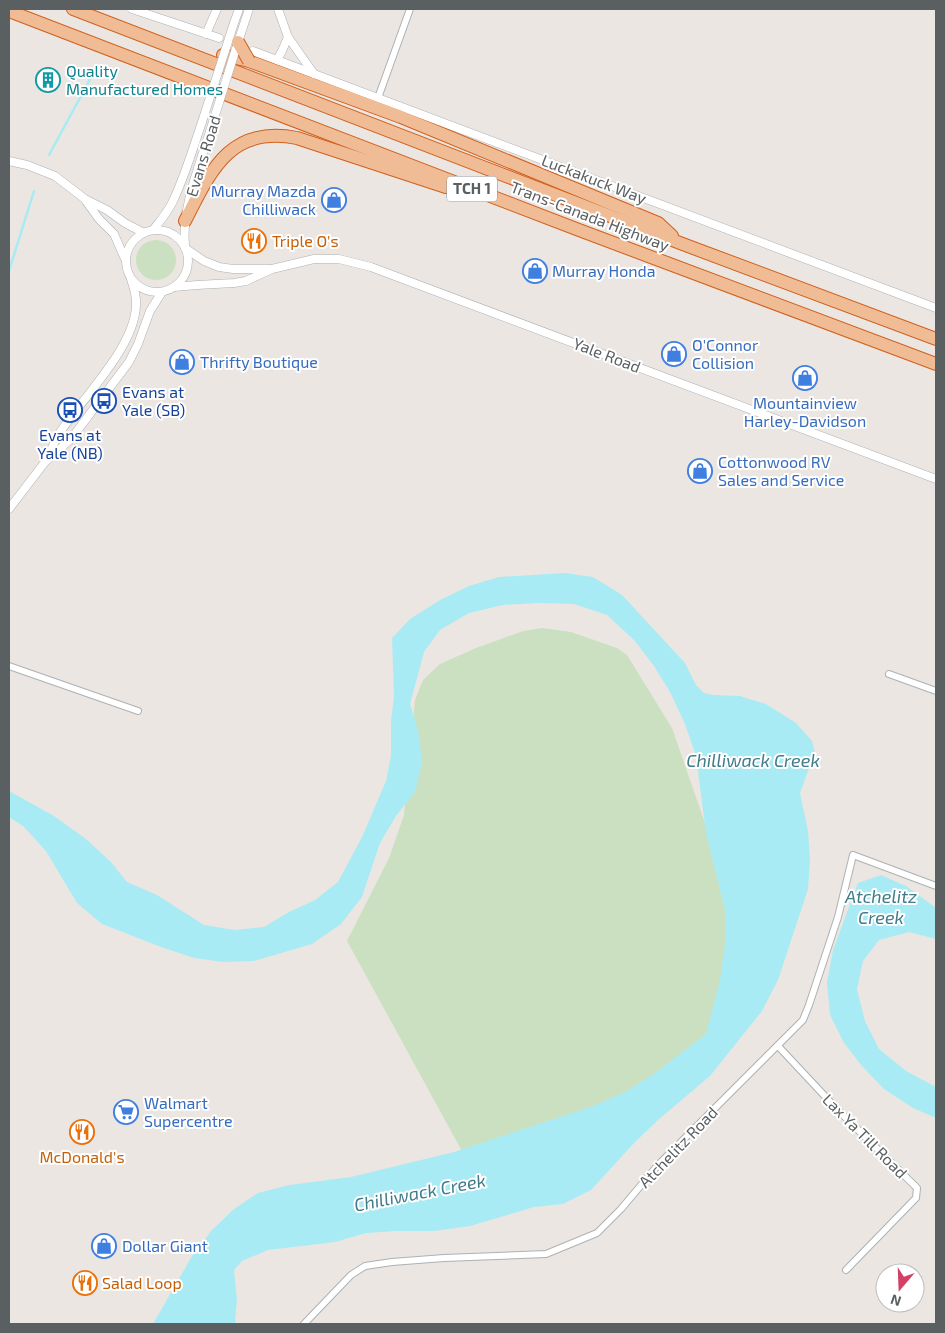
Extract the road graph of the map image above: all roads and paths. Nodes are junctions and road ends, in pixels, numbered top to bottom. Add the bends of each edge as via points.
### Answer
1 (73, 9) edge
2 (132, 9) edge
3 (217, 9) edge
4 (239, 9) edge
5 (249, 9) edge
6 (278, 9) edge
7 (410, 9) edge
8 (9, 11) edge
9 (206, 34) junction
10 (288, 37) junction
11 (219, 38) dead end
12 (238, 42) junction
13 (228, 56) junction
14 (251, 56) junction
15 (277, 60) junction
16 (314, 74) junction
17 (378, 98) junction
18 (9, 161) edge
19 (85, 199) junction
20 (185, 222) junction
21 (153, 230) junction
22 (579, 230) junction
23 (144, 233) junction
24 (680, 243) junction
25 (185, 248) junction
26 (126, 259) junction
27 (272, 269) junction
28 (131, 280) junction
29 (174, 287) junction
30 (162, 292) junction
31 (936, 308) edge
32 (936, 339) edge
33 (936, 364) edge
34 (45, 462) junction
35 (936, 479) edge
36 (9, 509) edge
37 (9, 666) edge
38 (889, 674) dead end
39 (936, 691) edge
40 (138, 711) dead end
41 (936, 886) edge
42 (778, 1046) junction
43 (846, 1270) dead end
44 (304, 1324) edge

1 - 24 highway, Trans-Canada Highway / TCH 1
2 - 9 street
3 - 9 street
4 - 13 street, Evans Road, bridge
5 - 12 street, Evans Road
6 - 10 street
7 - 17 street
8 - 22 highway, Trans-Canada Highway / TCH 1
9 - 11 street
10 - 15 street
10 - 16 street
12 - 13 street, Evans Road, bridge
12 - 14 highway, bridge
13 - 14 highway, bridge
13 - 20 street, Evans Road, bridge
13 - 21 street, Evans Road, bridge via 173,201
14 - 15 street, Luckakuck Way
14 - 24 highway via 658,223
15 - 16 street, Luckakuck Way
16 - 17 street, Luckakuck Way
17 - 31 street, Luckakuck Way
18 - 19 street via 55,176
19 - 23 street
19 - 26 street via 114,234
20 - 22 highway via 219,161 248,140 282,135
20 - 25 street, Evans Road
21 - 23 street
21 - 25 street via 170,233
22 - 33 highway, Trans-Canada Highway / TCH 1
23 - 26 street via 131,243
24 - 32 highway, Trans-Canada Highway / TCH 1
25 - 27 street, Yale Road via 219,267
25 - 29 street via 188,256 186,274
26 - 28 street
27 - 29 street, Yale Road via 246,281
27 - 35 street, Yale Road via 314,259 339,259 371,267
28 - 30 street via 145,290
28 - 34 street via 136,306 127,339 60,432
29 - 30 street
30 - 34 street via 150,311 129,362 71,439
34 - 36 street
37 - 40 street
38 - 39 street
41 - 42 street, Atchelitz Road via 853,855 838,917 809,1005 803,1020
42 - 43 street, Lax Ya Till Road via 917,1188 916,1198
42 - 44 street, Atchelitz Road via 658,1165 621,1210 597,1233 546,1254 444,1258 366,1266 351,1275

